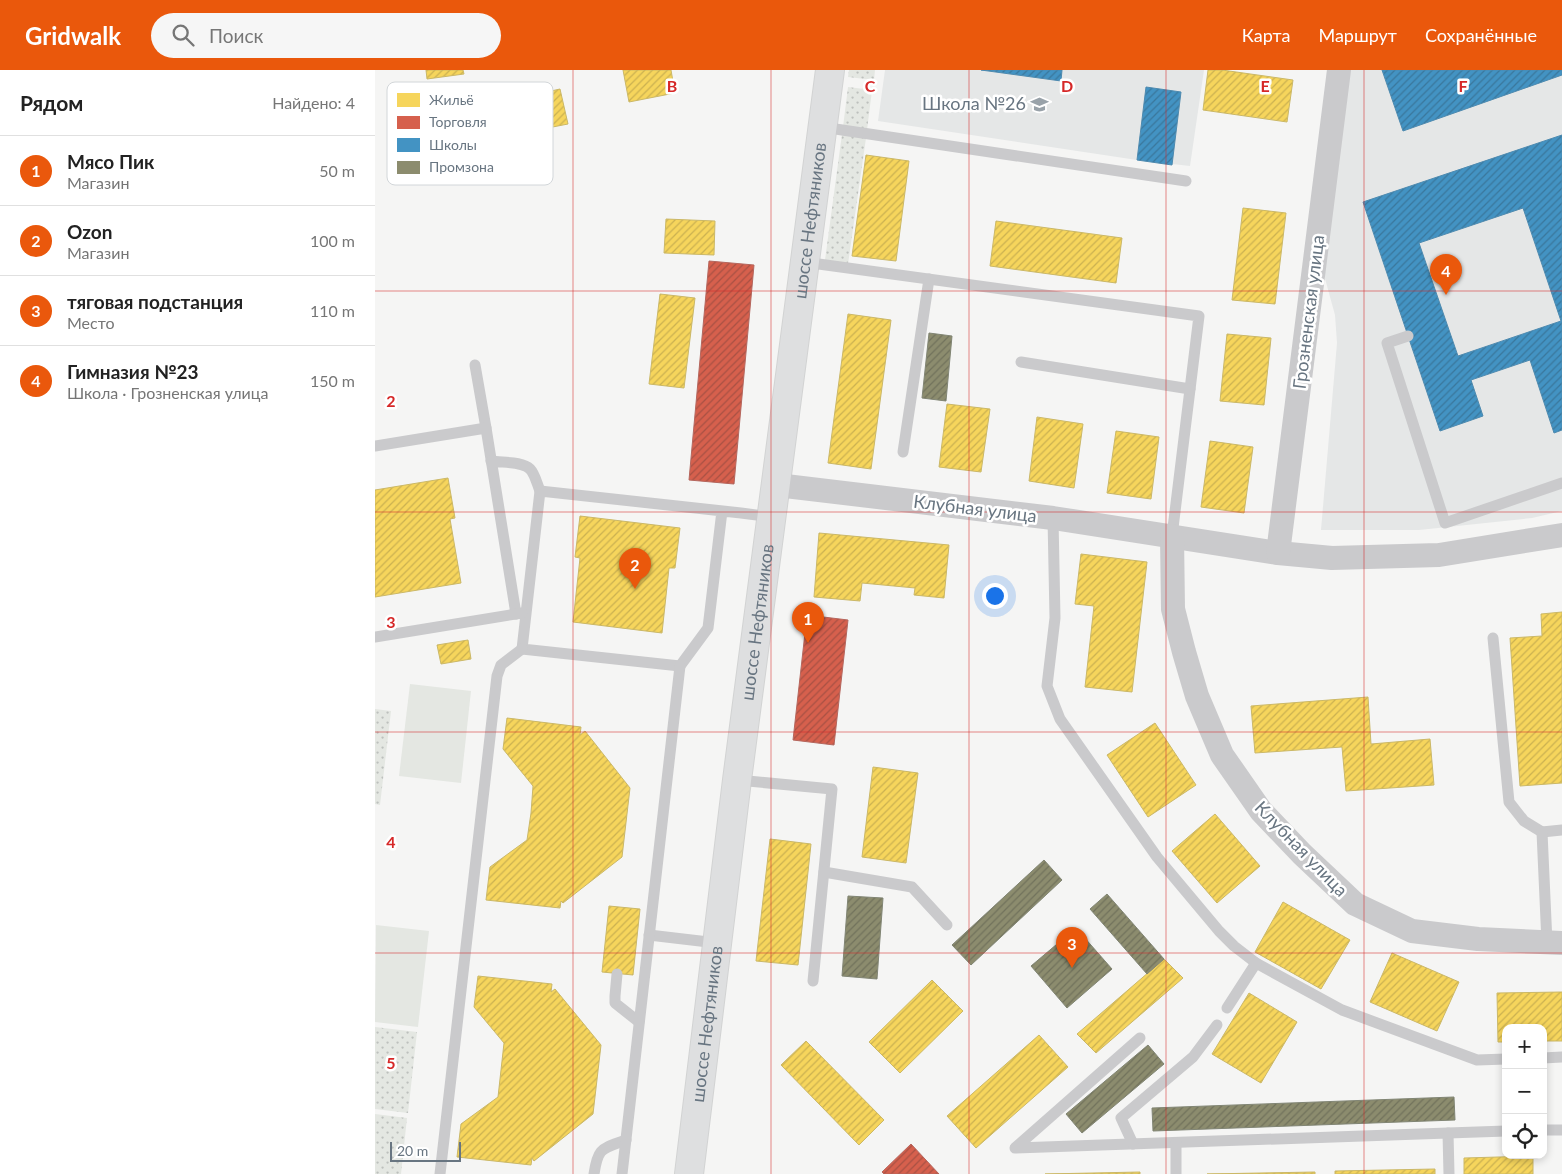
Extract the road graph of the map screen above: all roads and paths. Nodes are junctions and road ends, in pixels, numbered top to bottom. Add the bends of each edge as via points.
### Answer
1 (830, 70) edge
2 (1339, 70) edge
3 (822, 127) junction
4 (1186, 180) dead end
5 (804, 262) junction
6 (929, 279) junction
7 (1408, 336) dead end
8 (1021, 362) dead end
9 (475, 365) dead end
10 (1190, 389) junction
11 (486, 428) junction
12 (375, 446) edge
13 (903, 452) dead end
14 (491, 462) junction
15 (1562, 483) edge
16 (777, 485) junction
17 (540, 491) junction
18 (722, 511) junction
19 (773, 517) junction
20 (1053, 518) junction
21 (1562, 535) edge
22 (1172, 536) junction
23 (1280, 542) junction
24 (521, 614) junction
25 (375, 637) edge
26 (1493, 638) dead end
27 (522, 649) junction
28 (680, 666) junction
29 (737, 780) junction
30 (1562, 830) edge
31 (1542, 832) junction
32 (824, 872) junction
33 (947, 925) dead end
34 (649, 935) junction
35 (717, 943) junction
36 (1555, 943) edge
37 (1256, 963) junction
38 (617, 974) dead end
39 (813, 981) dead end
40 (1227, 1008) dead end
41 (639, 1022) junction
42 (1217, 1025) dead end
43 (1141, 1038) dead end
44 (1547, 1058) edge
45 (1562, 1058) edge
46 (1502, 1059) edge
47 (1547, 1130) edge
48 (1562, 1130) edge
49 (1502, 1132) edge
50 (1448, 1133) junction
51 (626, 1140) junction
52 (1176, 1142) junction
53 (1133, 1144) junction
54 (440, 1174) edge
55 (594, 1174) edge
56 (622, 1174) edge
57 (689, 1174) edge
58 (1177, 1174) edge
59 (1449, 1174) edge

1 - 3 main road, шоссе Нефтяников
2 - 23 street, Грозненская улица
3 - 4 lane
3 - 5 main road, шоссе Нефтяников
5 - 6 lane
5 - 16 main road, шоссе Нефтяников
6 - 10 lane via 1199,316
6 - 13 lane
7 - 15 lane via 1387,343 1445,522
8 - 10 lane
9 - 11 lane
10 - 22 lane
11 - 12 lane
11 - 14 lane
14 - 17 lane via 529,468
14 - 24 lane
16 - 19 main road, шоссе Нефтяников
16 - 20 street, Клубная улица
17 - 18 lane
17 - 24 lane
18 - 19 lane
18 - 28 lane via 708,628
19 - 29 main road, шоссе Нефтяников
20 - 22 street, Клубная улица
20 - 37 lane via 1055,618 1047,686 1060,719 1157,857 1219,931
21 - 23 street, Клубная улица via 1439,554 1331,558
22 - 23 street, Клубная улица
22 - 36 street, Клубная улица via 1173,609 1197,696 1222,755 1261,811 1301,854 1355,904 1411,931
24 - 25 lane
24 - 27 lane
26 - 31 lane via 1509,802 1524,822
27 - 28 lane
27 - 54 lane via 501,665 497,676
28 - 34 lane
29 - 32 lane via 832,789
29 - 35 main road, шоссе Нефтяников
30 - 31 lane
31 - 36 lane
32 - 33 lane via 912,887
32 - 39 lane
34 - 35 lane
34 - 41 lane
35 - 57 main road, шоссе Нефтяников
37 - 40 lane
37 - 46 lane via 1342,1010 1477,1060
38 - 41 lane via 615,1002
41 - 51 lane
42 - 53 lane via 1193,1057 1121,1118
43 - 53 lane via 1015,1148
44 - 45 lane
47 - 48 lane
49 - 50 lane
50 - 52 lane
50 - 59 lane
51 - 55 lane via 599,1153
51 - 56 lane
52 - 53 lane
52 - 58 lane

